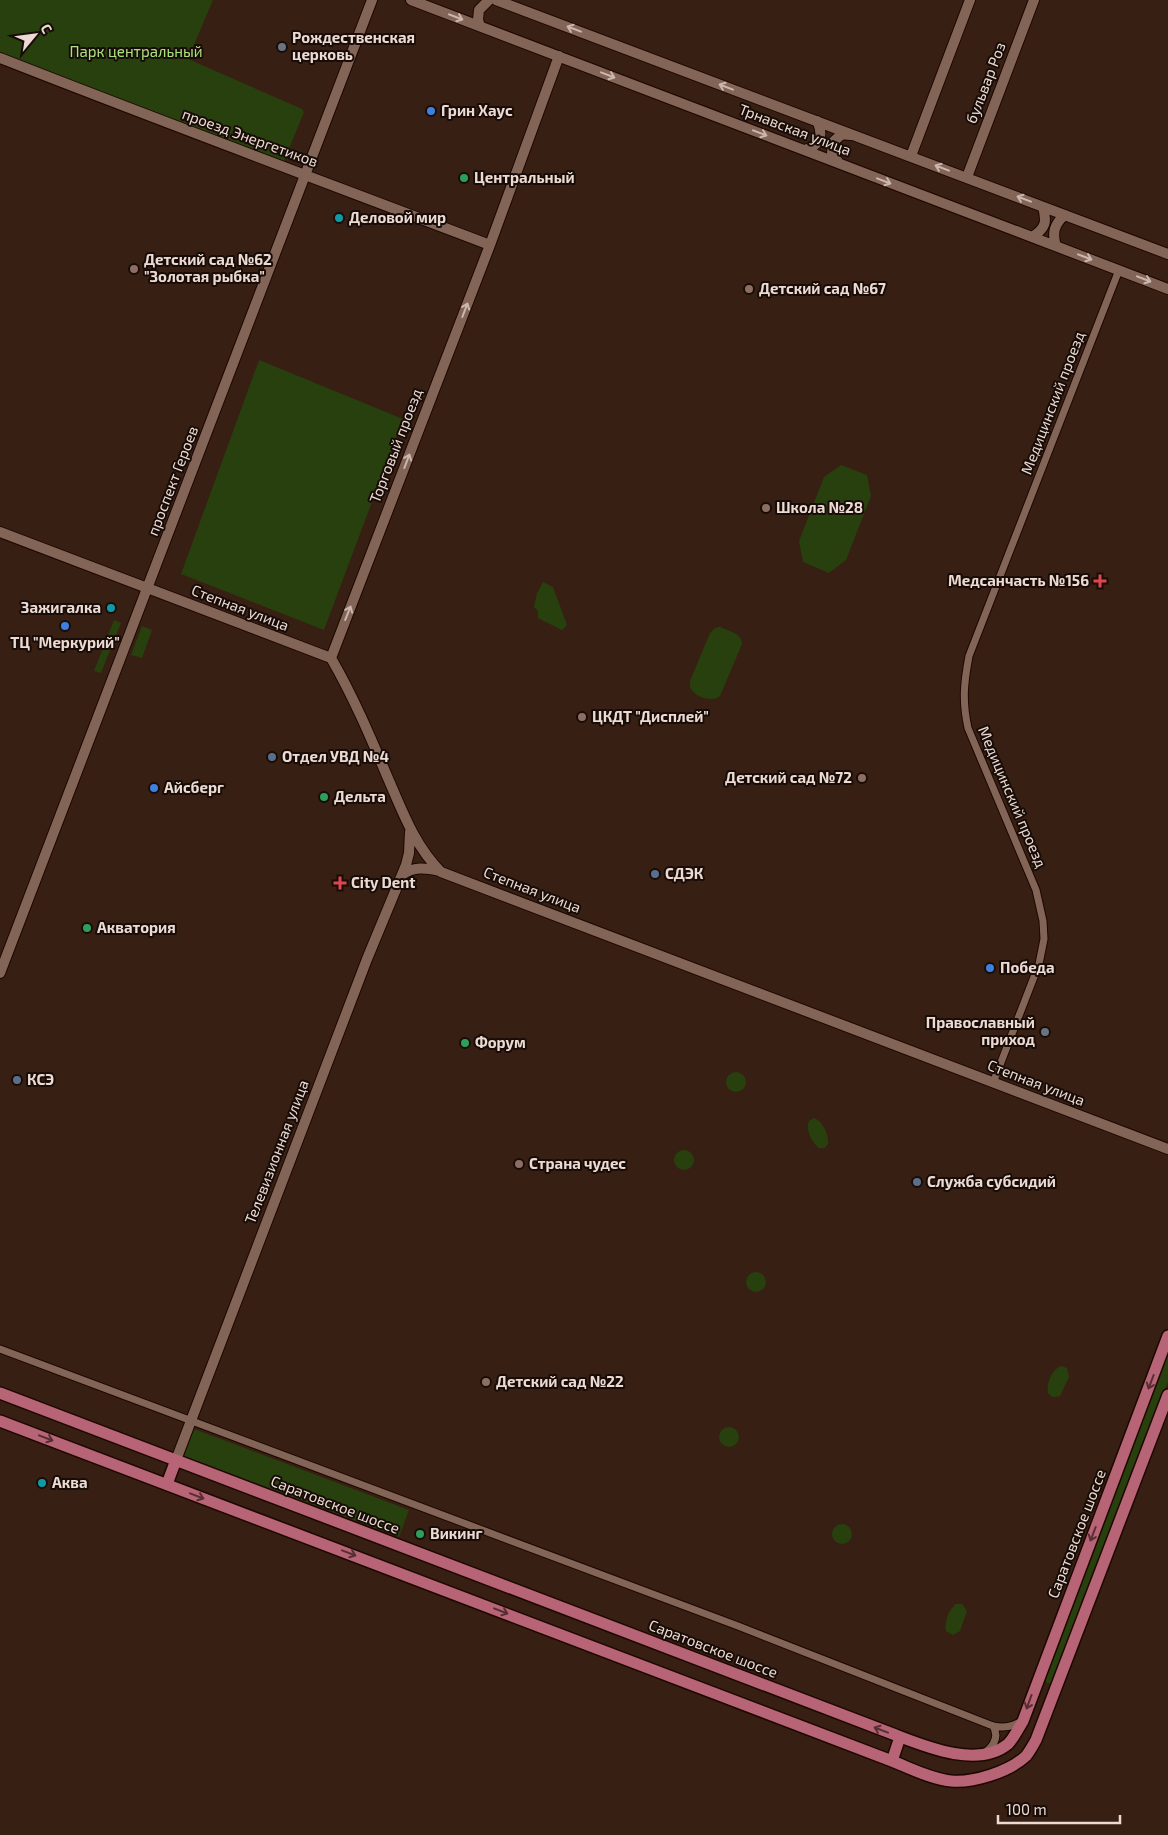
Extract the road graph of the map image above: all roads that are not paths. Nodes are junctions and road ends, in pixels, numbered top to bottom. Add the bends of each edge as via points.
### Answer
1 (372, 0) edge
2 (410, 0) edge
3 (489, 0) edge
4 (496, 0) edge
5 (970, 0) edge
6 (1034, 0) edge
7 (480, 26) junction
8 (559, 56) junction
9 (0, 58) edge
10 (817, 121) junction
11 (854, 135) junction
12 (804, 150) junction
13 (911, 156) junction
14 (839, 163) junction
15 (306, 175) junction
16 (967, 177) junction
17 (1043, 207) junction
18 (1065, 215) junction
19 (1032, 236) junction
20 (490, 245) junction
21 (1056, 246) junction
22 (1168, 254) edge
23 (1119, 270) junction
24 (1168, 289) edge
25 (0, 532) edge
26 (148, 589) junction
27 (331, 658) junction
28 (410, 829) junction
29 (441, 872) junction
30 (400, 877) junction
31 (0, 973) edge
32 (993, 1083) junction
33 (1168, 1149) edge
34 (1168, 1336) edge
35 (0, 1349) edge
36 (0, 1393) edge
37 (1168, 1395) edge
38 (0, 1420) edge
39 (192, 1422) junction
40 (176, 1460) junction
41 (167, 1484) junction
42 (1036, 1685) junction
43 (1054, 1692) junction
44 (1022, 1721) junction
45 (993, 1726) junction
46 (900, 1737) junction
47 (984, 1754) junction
48 (892, 1761) junction

1 - 15 street, проспект Героев
2 -> 7 street, Трнавская улица
3 - 7 street via 479,10
10 -> 4 street, Трнавская улица
5 - 13 street
6 - 16 street, бульвар Роз
7 - 8 street, Трнавская улица
8 -> 12 street, Трнавская улица
8 - 20 street, Торговый проезд
9 - 15 street, проезд Энергетиков
10 - 11 street, Трнавская улица
10 - 12 street via 821,129 820,139 814,147
11 - 13 street, Трнавская улица
11 - 14 street via 842,134 833,142 832,154
12 - 14 street, Трнавская улица
16 -> 13 street, Трнавская улица
14 -> 19 street, Трнавская улица
15 - 20 street, проезд Энергетиков
15 - 26 street, проспект Героев
17 -> 16 street, Трнавская улица
17 - 18 street, Трнавская улица
17 - 19 street via 1045,225
18 - 21 street via 1055,228
18 - 22 street, Трнавская улица
19 - 21 street, Трнавская улица
27 -> 20 street, Торговый проезд
21 -> 23 street, Трнавская улица
23 -> 24 street, Трнавская улица
23 - 32 street, Медицинский проезд via 969,656 963,687 968,728 1033,882 1043,921 1040,964
25 - 26 street, Степная улица
26 - 27 street, Степная улица
26 - 31 street, проспект Героев
27 - 28 street, Степная улица via 358,709
28 - 29 street, Степная улица via 424,853
28 - 30 street, Телевизионная улица via 409,853
29 - 30 street via 417,868
29 - 32 street, Степная улица
30 - 39 street, Телевизионная улица via 299,1134
32 - 33 street, Степная улица
34 -> 42 main road, Саратовское шоссе
35 - 39 street
36 - 40 main road, Саратовское шоссе
37 - 43 main road
38 -> 41 main road
39 - 40 street, Телевизионная улица
39 - 45 street via 738,1626
40 - 41 main road, Телевизионная улица
46 -> 40 main road, Саратовское шоссе
41 -> 48 main road
42 - 43 main road
42 -> 44 main road, Саратовское шоссе
43 - 48 main road via 1031,1749 1016,1763 1002,1770 982,1778 949,1781
44 - 45 street via 1012,1727
44 - 47 main road, Саратовское шоссе via 1009,1743
45 - 47 street via 996,1740
46 - 47 main road, Саратовское шоссе via 956,1754
46 - 48 main road

